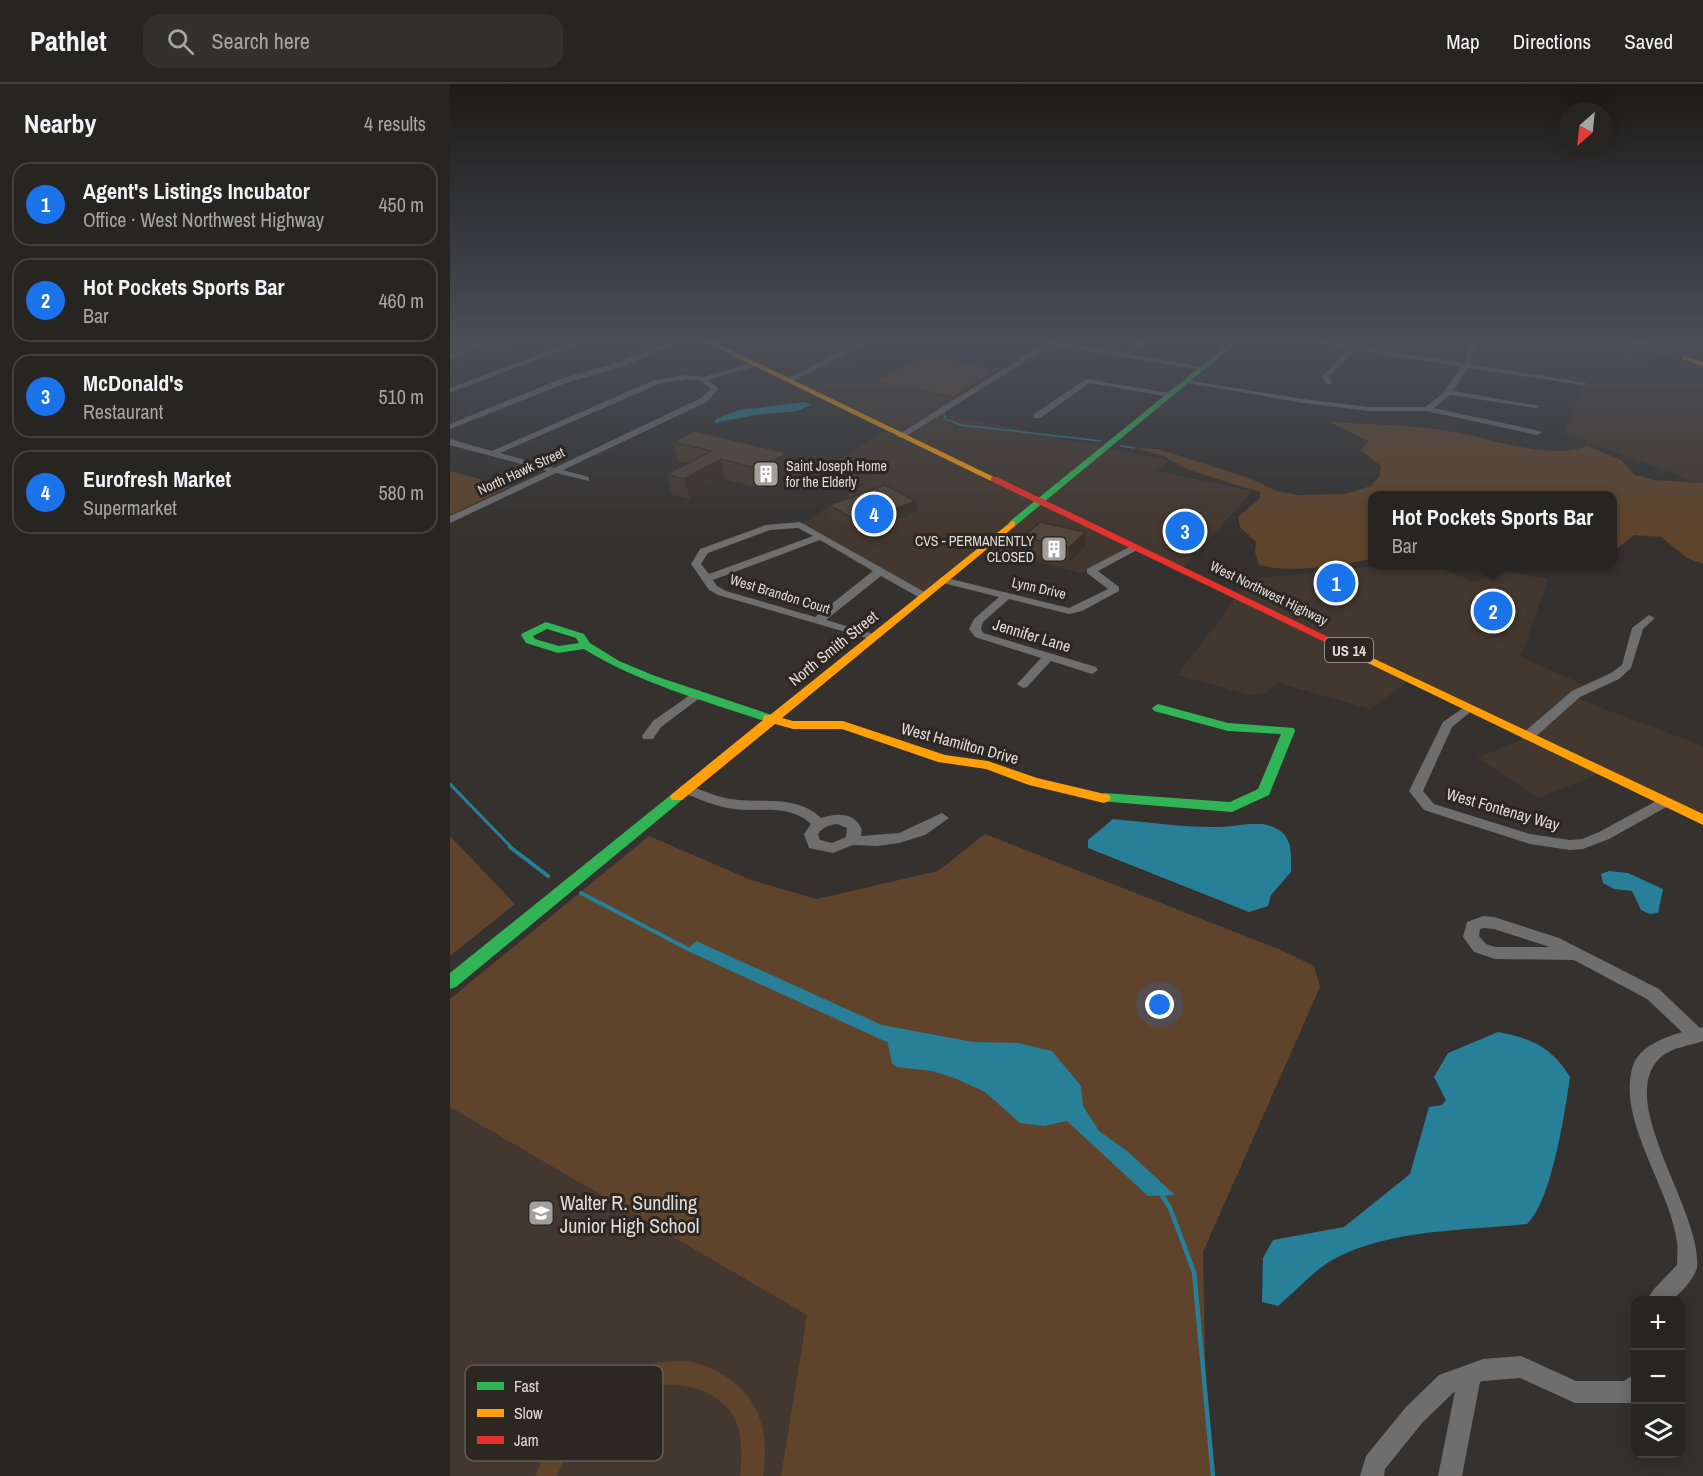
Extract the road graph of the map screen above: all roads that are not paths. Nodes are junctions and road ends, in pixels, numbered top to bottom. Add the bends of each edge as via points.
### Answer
1 (504, 405) edge
2 (604, 405) edge
3 (692, 405) edge
4 (838, 405) edge
5 (950, 405) edge
6 (1053, 405) edge
7 (1158, 405) edge
8 (1337, 405) edge
9 (1435, 405) edge
10 (1495, 405) edge
11 (1426, 409) junction
12 (1532, 415) junction
13 (1037, 416) dead end
14 (450, 427) edge
15 (1537, 433) dead end
16 (900, 436) junction
17 (450, 442) edge
18 (491, 454) junction
19 (554, 471) junction
20 (586, 479) dead end
21 (1040, 501) junction
22 (450, 519) edge
23 (820, 537) junction
24 (1135, 547) junction
25 (880, 571) junction
26 (706, 579) junction
27 (944, 580) junction
28 (924, 596) junction
29 (1006, 596) junction
30 (1648, 618) dead end
31 (818, 621) junction
32 (873, 638) junction
33 (586, 645) dead end
34 (1049, 657) junction
35 (1092, 670) dead end
36 (1023, 684) dead end
37 (697, 694) junction
38 (1158, 708) dead end
39 (1469, 708) junction
40 (772, 718) junction
41 (648, 736) dead end
42 (1528, 736) junction
43 (686, 789) junction
44 (1665, 802) junction
45 (942, 818) dead end
46 (1703, 820) edge
47 (819, 824) junction
48 (852, 840) junction
49 (1574, 954) junction
50 (450, 982) edge
51 (1700, 1035) edge
52 (1662, 1296) edge
53 (1470, 1374) junction
54 (1631, 1389) edge
55 (1372, 1476) edge
56 (1450, 1476) edge

1 - 14 street
2 - 18 street
3 - 19 street, North Hawk Street
4 - 16 street, West Northwest Highway / US 14
5 - 16 street
6 - 13 street
7 - 21 street, North Smith Street
8 - 11 street via 1380,410
9 - 11 street
10 - 12 street
11 - 12 street
12 - 15 street
16 - 21 street, West Northwest Highway / US 14
17 - 18 street
18 - 19 street
19 - 20 street
19 - 22 street, North Hawk Street
21 - 24 street, West Northwest Highway / US 14
21 - 27 street, North Smith Street
23 - 25 street, West Brandon Court
23 - 26 street
23 - 26 street, West Brandon Court via 800,525 784,524 704,551 696,564
24 - 29 street, Lynn Drive via 1091,571 1115,589 1078,609 1060,610
24 - 39 street, West Northwest Highway / US 14
25 - 28 street, West Brandon Court
25 - 31 street
26 - 31 street, West Brandon Court via 722,593
27 - 28 street, North Smith Street
27 - 29 street, Lynn Drive
28 - 32 street, North Smith Street
29 - 34 street, Jennifer Lane via 978,621 975,629 984,638
30 - 42 street via 1638,628 1627,666 1576,694
31 - 32 street, West Brandon Court
32 - 40 street, North Smith Street
33 - 37 street, West Hamilton Drive via 615,663
34 - 35 street, Jennifer Lane
34 - 36 street
37 - 40 street, West Hamilton Drive
37 - 41 street via 657,724
38 - 40 street, West Hamilton Drive via 1228,728 1289,731 1264,792 1233,807 1095,797 1034,782 988,765 943,759 843,724 793,725
39 - 42 street, West Northwest Highway / US 14
39 - 44 street, West Fontenay Way via 1447,725 1416,791 1429,807 1568,846 1583,844
40 - 43 street, North Smith Street
42 - 44 street, West Northwest Highway / US 14
43 - 47 street via 732,804 797,808
43 - 50 street, North Smith Street
44 - 46 street, West Northwest Highway / US 14
45 - 48 street via 922,832 899,840
47 - 48 street via 837,819 848,821 855,830
47 - 48 street via 811,834 814,844 820,847 841,847
49 - 49 street via 1495,953 1480,948 1471,937 1473,926 1494,923 1553,942
49 - 51 street via 1653,994
51 - 52 street via 1654,1051 1644,1062 1638,1084 1644,1122 1689,1237 1687,1267
53 - 54 street via 1521,1367 1575,1392
53 - 55 street via 1447,1383 1414,1415 1374,1464
53 - 56 street

